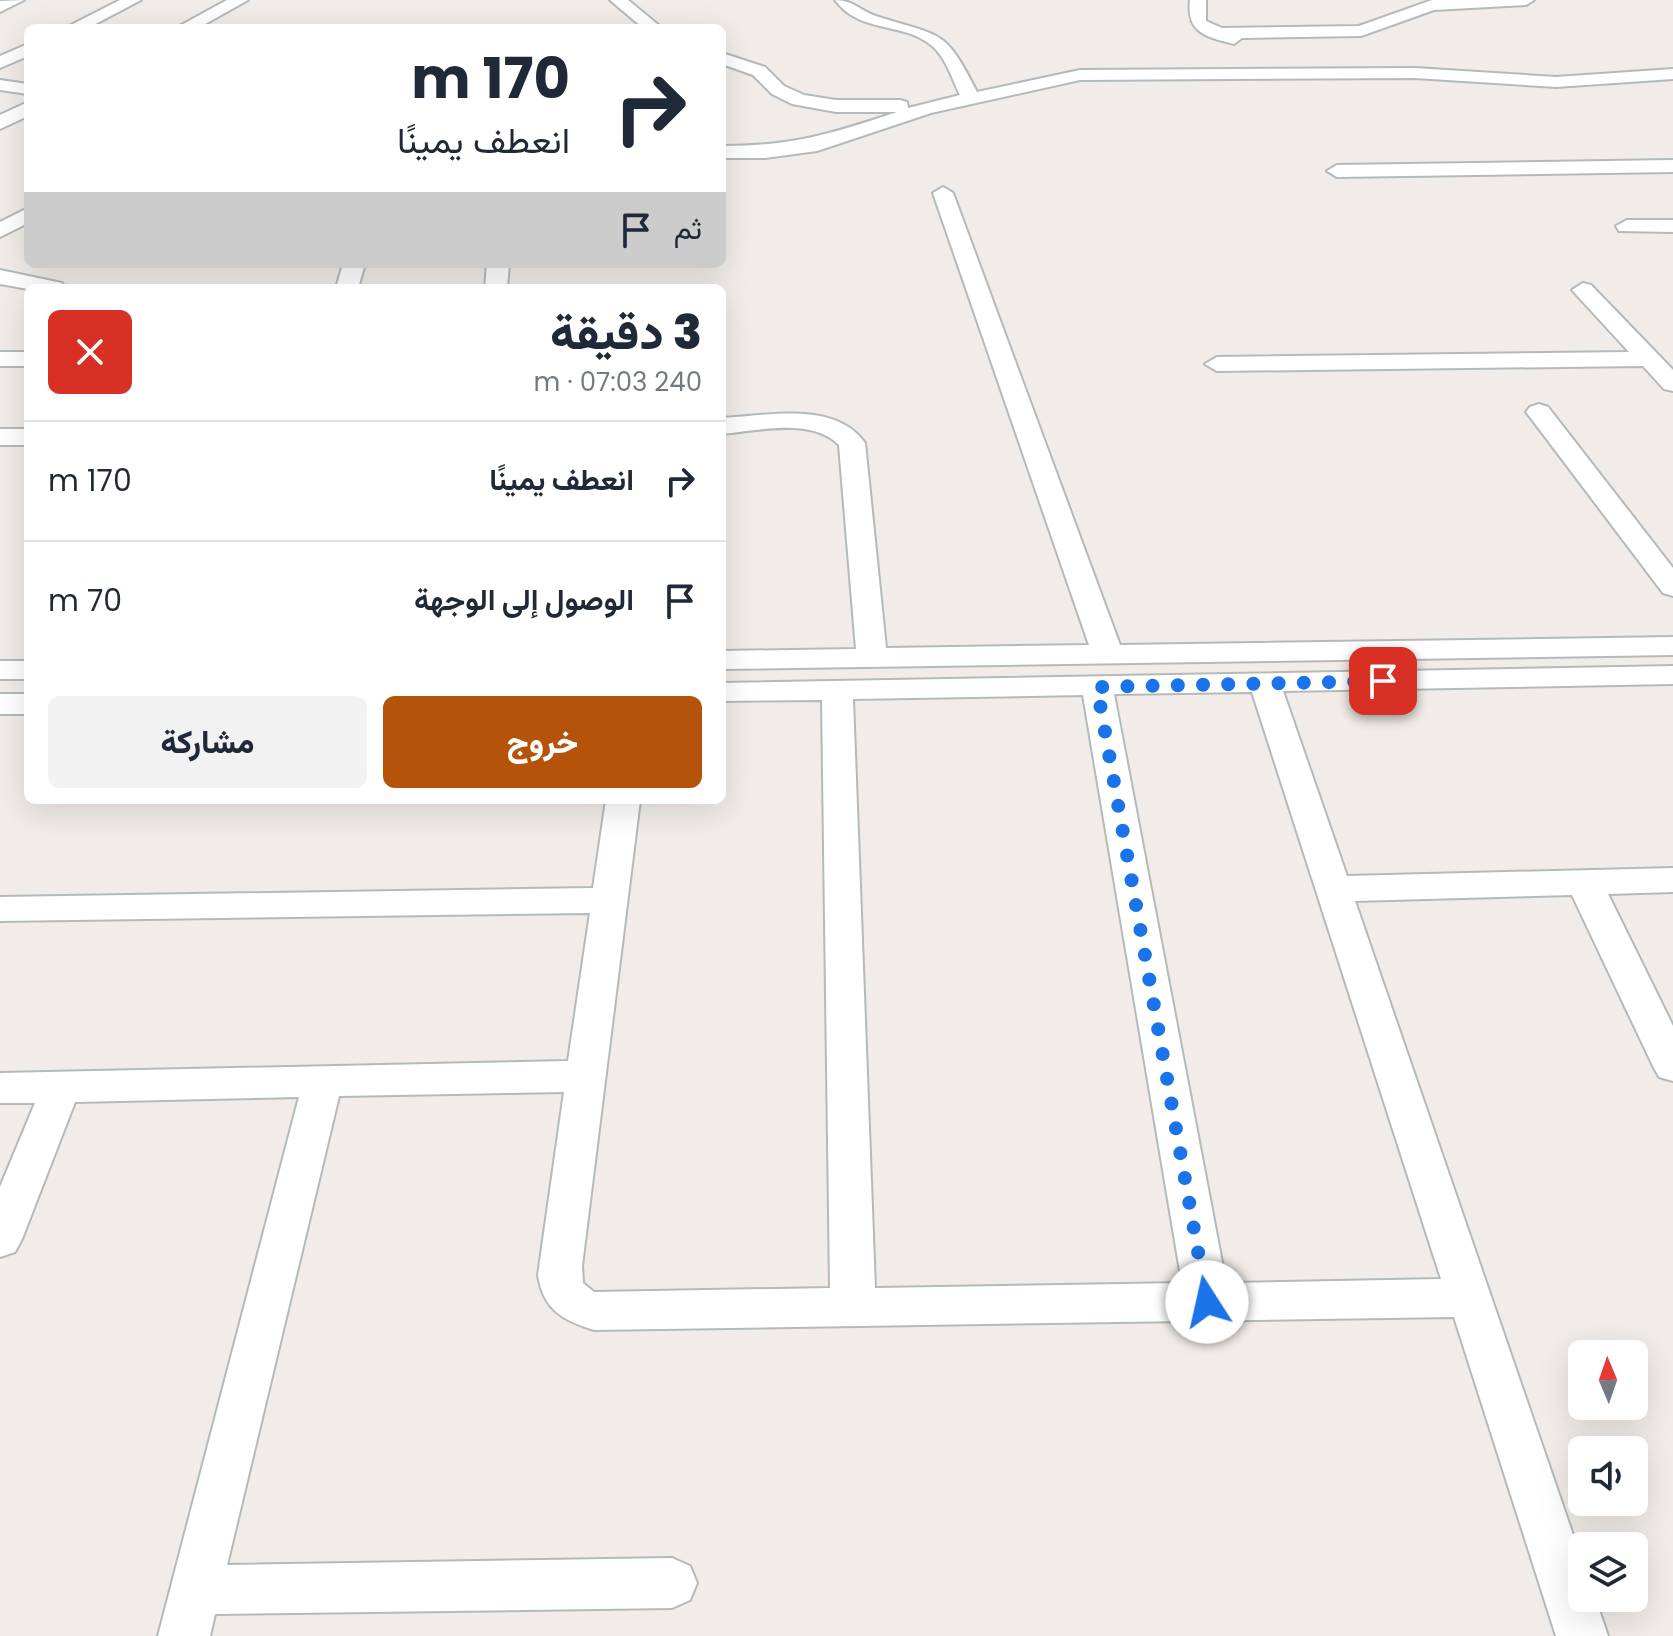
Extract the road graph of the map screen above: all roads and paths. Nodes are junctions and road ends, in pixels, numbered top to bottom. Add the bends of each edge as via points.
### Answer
1 (16, 0) edge
2 (133, 0) edge
3 (240, 0) edge
4 (618, 0) edge
5 (843, 0) edge
6 (1198, 0) edge
7 (1526, 0) edge
8 (0, 7) edge
9 (82, 24) edge
10 (193, 24) edge
11 (648, 24) edge
12 (1213, 33) junction
13 (24, 51) edge
14 (726, 59) edge
15 (0, 63) edge
16 (1337, 73) junction
17 (1673, 74) edge
18 (0, 85) edge
19 (24, 88) edge
20 (971, 98) junction
21 (936, 106) junction
22 (24, 110) edge
23 (0, 123) edge
24 (726, 152) edge
25 (1673, 166) edge
26 (1337, 171) dead end
27 (943, 193) dead end
28 (1627, 226) dead end
29 (1673, 226) edge
30 (0, 277) edge
31 (34, 284) edge
32 (1583, 290) dead end
33 (0, 359) edge
34 (24, 359) edge
35 (1649, 359) junction
36 (1217, 364) dead end
37 (1673, 384) edge
38 (1539, 412) dead end
39 (726, 426) edge
40 (0, 437) edge
41 (24, 437) edge
42 (1673, 587) edge
43 (1673, 646) edge
44 (1571, 648) junction
45 (872, 658) junction
46 (726, 660) edge
47 (0, 670) edge
48 (24, 670) edge
49 (1103, 671) junction
50 (1673, 675) edge
51 (1590, 677) junction
52 (1265, 683) junction
53 (837, 690) junction
54 (726, 692) edge
55 (0, 704) edge
56 (24, 704) edge
57 (622, 804) edge
58 (1673, 880) edge
59 (1584, 882) junction
60 (1333, 889) junction
61 (609, 900) junction
62 (0, 909) edge
63 (1673, 1066) edge
64 (585, 1076) junction
65 (323, 1082) junction
66 (61, 1087) junction
67 (0, 1088) edge
68 (0, 1239) edge
69 (1469, 1298) junction
70 (1207, 1302) junction
71 (853, 1307) junction
72 (672, 1583) dead end
73 (190, 1613) edge
74 (1582, 1636) edge

1 - 8 street
2 - 9 street
3 - 10 street
4 - 11 street
5 - 20 street via 864,17 937,42
6 - 12 street via 1196,21
7 - 12 street via 1432,5 1361,31
12 - 16 street
13 - 15 street
14 - 21 street via 749,66 783,94 810,103
16 - 17 street via 1430,73 1546,82
16 - 20 street via 1080,75
18 - 19 street
20 - 21 street
21 - 24 street via 817,145
22 - 23 street
25 - 26 street
27 - 49 street
28 - 29 street
30 - 31 street
32 - 35 street
33 - 34 street
35 - 36 street
35 - 37 street
38 - 42 street
39 - 45 street via 815,424 835,429 852,443
40 - 41 street
43 - 44 street
44 - 49 street
44 - 51 street
45 - 46 street
45 - 49 street
47 - 48 street
49 - 52 street
49 - 53 street
49 - 70 street
50 - 51 street
51 - 52 street
52 - 60 street
53 - 54 street
53 - 71 street
55 - 56 street
57 - 61 street
58 - 59 street
59 - 60 street
59 - 63 street
60 - 69 street
61 - 62 street
61 - 64 street
64 - 65 street
64 - 71 street via 560,1266 559,1285 572,1302 594,1311
65 - 66 street
65 - 73 street
66 - 67 street
66 - 68 street
69 - 70 street
69 - 74 street
70 - 71 street
72 - 73 street

